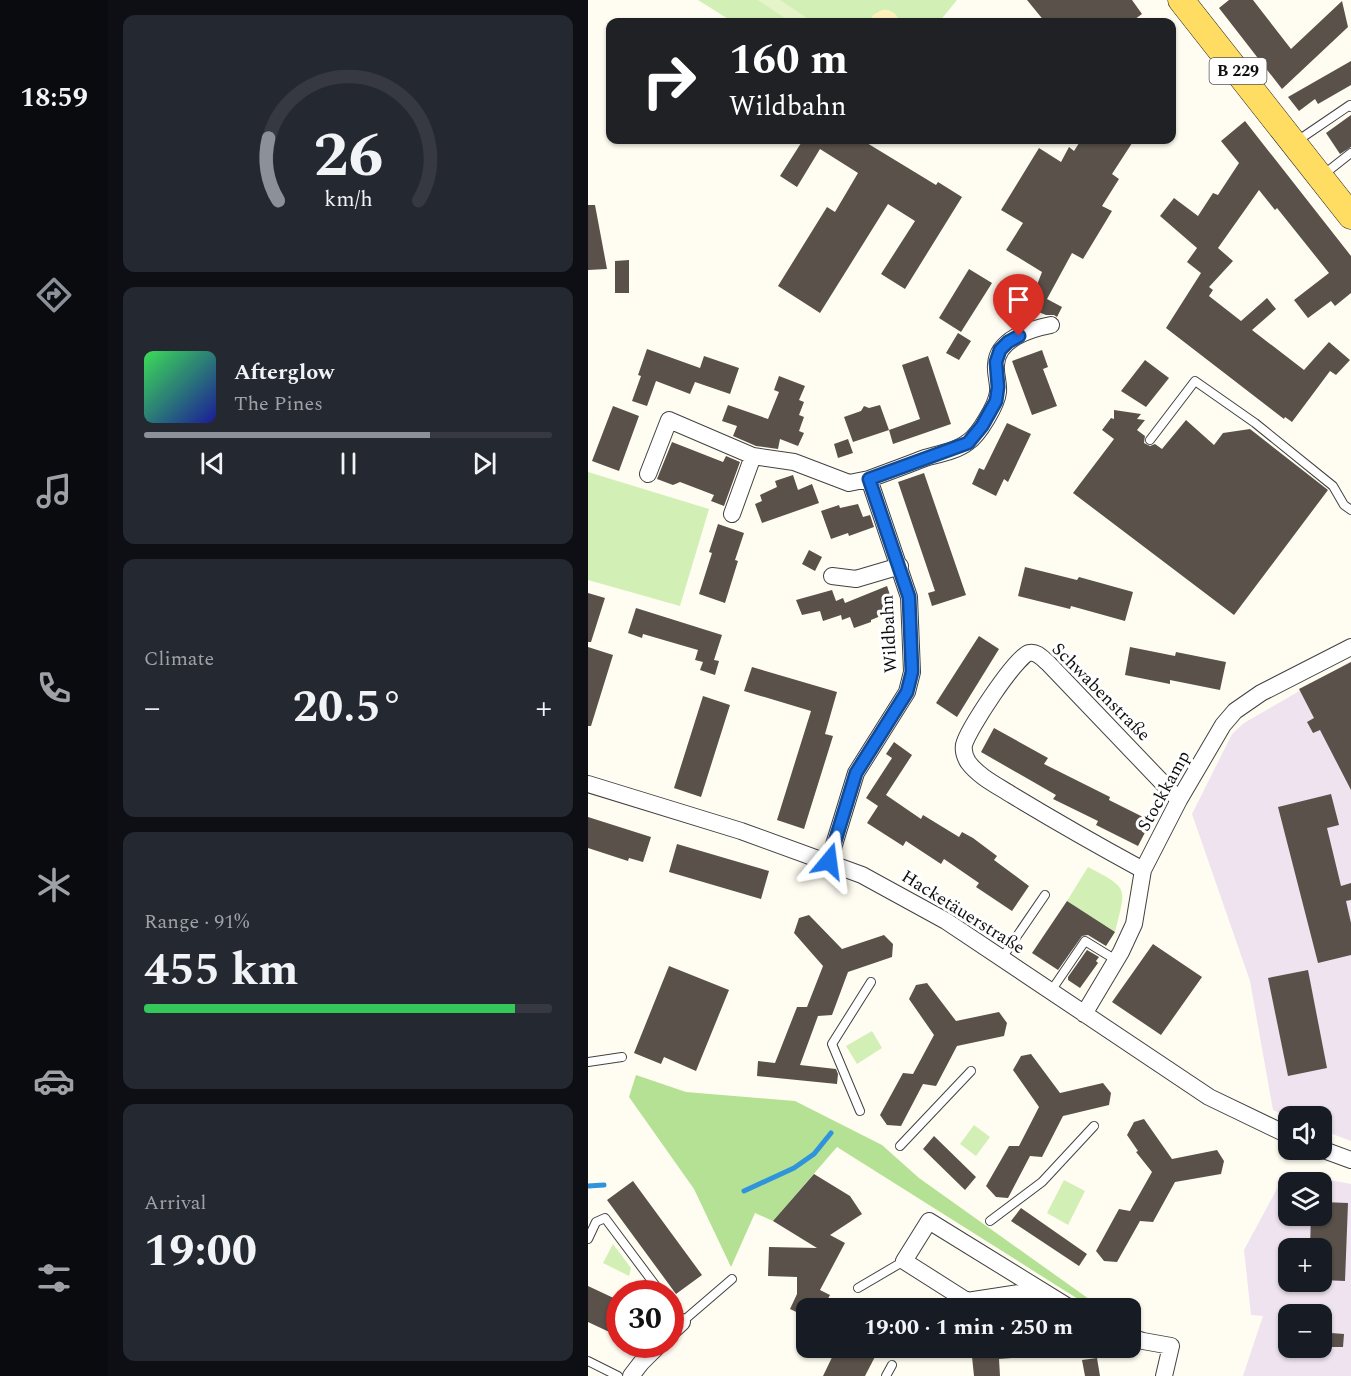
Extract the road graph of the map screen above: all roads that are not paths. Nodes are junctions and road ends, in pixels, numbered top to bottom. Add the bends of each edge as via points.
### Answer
1 (1181, 0) edge
2 (1351, 107) edge
3 (1294, 143) junction
4 (1351, 153) edge
5 (1320, 177) junction
6 (1351, 216) edge
7 (1051, 325) dead end
8 (1150, 440) dead end
9 (753, 456) junction
10 (648, 474) dead end
11 (869, 479) junction
12 (1351, 510) edge
13 (732, 514) dead end
14 (900, 566) junction
15 (832, 576) dead end
16 (1351, 647) edge
17 (588, 784) edge
18 (1179, 800) junction
19 (829, 861) junction
20 (1143, 870) junction
21 (1044, 895) dead end
22 (1002, 958) junction
23 (1116, 960) junction
24 (871, 982) dead end
25 (1051, 992) junction
26 (1084, 1014) junction
27 (622, 1057) dead end
28 (588, 1062) edge
29 (971, 1071) dead end
30 (860, 1111) dead end
31 (1094, 1126) dead end
32 (1278, 1130) edge
33 (900, 1146) dead end
34 (1332, 1153) edge
35 (1351, 1160) edge
36 (990, 1221) dead end
37 (588, 1239) edge
38 (904, 1261) junction
39 (732, 1279) dead end
40 (651, 1280) edge
41 (858, 1288) dead end
42 (1039, 1290) junction
43 (1053, 1298) edge
44 (684, 1320) edge
45 (1141, 1340) edge
46 (646, 1358) edge
47 (588, 1361) edge
48 (892, 1365) dead end
49 (618, 1376) edge
50 (631, 1376) edge
51 (886, 1376) edge
52 (1164, 1376) edge

1 - 3 main road, B 229
2 - 3 lane
3 - 5 main road, B 229
4 - 5 lane
5 - 6 main road, B 229
7 - 11 street via 1033,329 1000,350 996,362 996,401 968,443
8 - 12 lane via 1195,381 1333,486
9 - 10 street via 669,420
9 - 11 street via 794,462 849,483
9 - 13 street
11 - 14 street, Wildbahn
14 - 15 street, Wildbahn via 856,579
14 - 19 street, Wildbahn via 909,597 911,682 856,773
16 - 18 street, Stockkamp via 1261,693 1235,711
17 - 19 street, Hacketäuerstraße
18 - 20 street, Stockkamp
18 - 20 street, Schwabenstraße via 1035,653 1019,659 967,736 966,758 981,775
19 - 22 street, Hacketäuerstraße via 916,903
20 - 23 street, Stockkamp via 1134,924
21 - 22 lane
22 - 25 street, Hacketäuerstraße
23 - 25 lane via 1085,941
23 - 26 street, Stockkamp
24 - 30 lane via 832,1044
25 - 26 street, Hacketäuerstraße
26 - 32 street, Hacketäuerstraße via 1209,1097
27 - 28 lane
29 - 33 lane
31 - 36 lane via 1042,1182
34 - 35 street
37 - 40 lane via 596,1222 605,1218
38 - 41 lane
38 - 42 street via 968,1301
38 - 42 street via 929,1221
39 - 44 lane
42 - 43 street
45 - 52 street via 1171,1346
46 - 50 street
47 - 49 lane
48 - 51 lane

